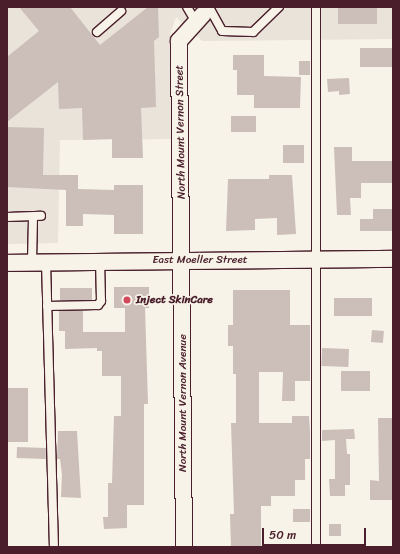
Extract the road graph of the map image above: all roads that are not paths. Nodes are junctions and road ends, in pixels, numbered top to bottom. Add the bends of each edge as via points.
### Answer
1 (187, 7) edge
2 (279, 7) edge
3 (316, 7) edge
4 (121, 8) edge
5 (205, 13) edge
6 (97, 32) dead end
7 (7, 217) edge
8 (393, 259) edge
9 (183, 260) junction
10 (100, 261) junction
11 (314, 261) junction
12 (39, 262) junction
13 (7, 263) edge
14 (47, 306) junction
15 (54, 547) edge
16 (184, 547) edge
17 (316, 547) edge

1 - 5 lane
2 - 5 lane via 253,32 222,31
3 - 11 lane
4 - 6 lane
5 - 9 street, North Mount Vernon Street via 179,41
7 - 12 lane via 37,217
8 - 11 street, East Moeller Street
9 - 10 street, East Moeller Street
9 - 11 street, East Moeller Street
9 - 16 street, North Mount Vernon Avenue
10 - 12 street, East Moeller Street
10 - 14 lane via 101,301 98,305
11 - 17 lane
12 - 13 street, East Moeller Street
12 - 14 lane
14 - 15 lane

